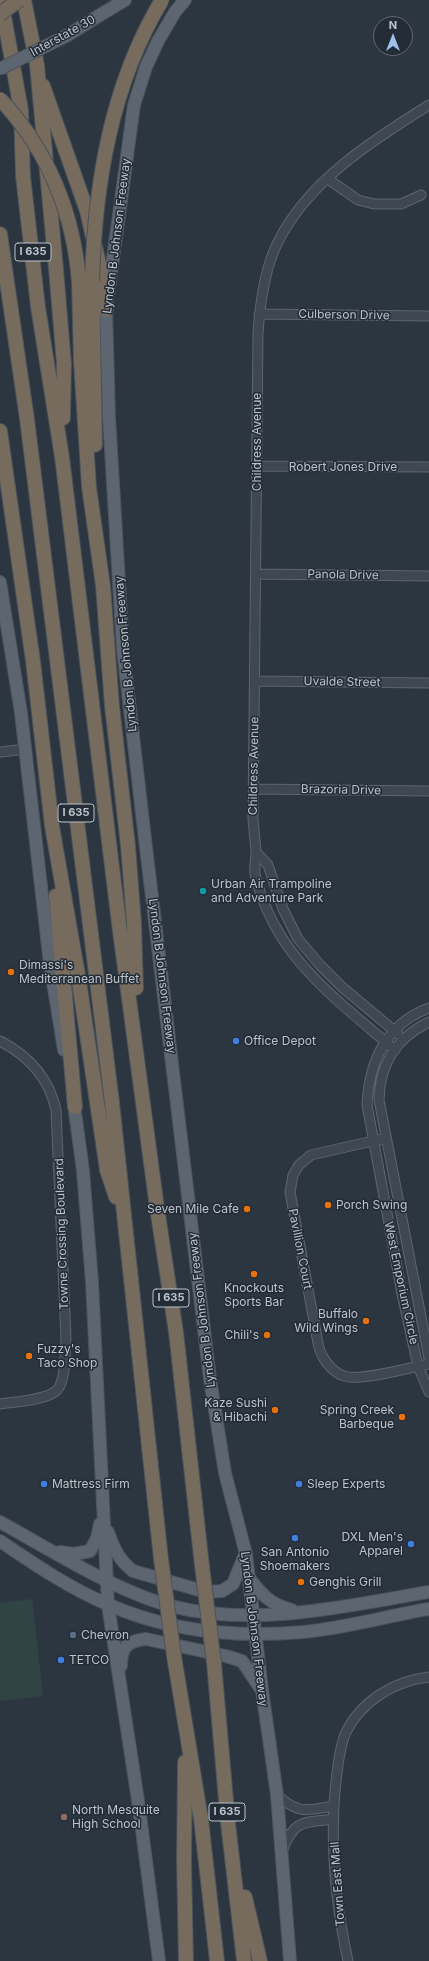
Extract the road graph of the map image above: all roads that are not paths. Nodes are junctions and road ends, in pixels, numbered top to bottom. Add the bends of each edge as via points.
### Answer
1 (1, 0) edge
2 (19, 0) edge
3 (24, 0) edge
4 (125, 0) edge
5 (162, 0) edge
6 (185, 0) edge
7 (0, 14) edge
8 (36, 64) junction
9 (0, 69) edge
10 (0, 99) edge
11 (429, 105) edge
12 (328, 179) junction
13 (421, 195) dead end
14 (0, 234) edge
15 (0, 278) edge
16 (86, 282) junction
17 (10, 299) junction
18 (106, 310) junction
19 (260, 314) junction
20 (429, 316) edge
21 (1, 438) edge
22 (62, 457) junction
23 (257, 466) junction
24 (429, 467) edge
25 (256, 574) junction
26 (429, 576) edge
27 (0, 582) edge
28 (255, 681) junction
29 (429, 684) edge
30 (26, 749) junction
31 (0, 752) edge
32 (254, 789) junction
33 (429, 791) edge
34 (55, 848) junction
35 (256, 852) junction
36 (322, 967) junction
37 (311, 976) junction
38 (429, 1008) edge
39 (429, 1022) edge
40 (134, 1031) junction
41 (395, 1031) junction
42 (403, 1038) junction
43 (0, 1041) edge
44 (386, 1042) junction
45 (395, 1050) junction
46 (75, 1107) junction
47 (386, 1138) junction
48 (373, 1141) junction
49 (126, 1224) junction
50 (407, 1251) junction
51 (394, 1254) junction
52 (429, 1358) edge
53 (429, 1364) edge
54 (418, 1366) junction
55 (429, 1392) edge
56 (0, 1404) edge
57 (104, 1511) junction
58 (0, 1522) edge
59 (104, 1524) junction
60 (0, 1541) edge
61 (48, 1549) junction
62 (246, 1554) junction
63 (248, 1577) junction
64 (106, 1579) junction
65 (429, 1592) edge
66 (108, 1605) junction
67 (429, 1609) edge
68 (301, 1611) junction
69 (253, 1616) junction
70 (256, 1635) junction
71 (429, 1677) edge
72 (120, 1686) junction
73 (262, 1690) junction
74 (185, 1724) junction
75 (277, 1795) junction
76 (334, 1806) junction
77 (334, 1818) junction
78 (282, 1849) junction
79 (232, 1853) junction
80 (159, 1961) edge
81 (186, 1961) edge
82 (217, 1961) edge
83 (244, 1961) edge
84 (260, 1961) edge
85 (290, 1961) edge
86 (348, 1961) edge

1 - 22 highway, I 635 via 21,110 23,176 38,307
2 - 7 highway, bridge
3 - 8 highway
4 - 9 main road, Interstate 30, bridge via 68,35
5 - 16 highway, bridge via 133,58 107,141
6 - 18 main road, Lyndon B Johnson Freeway via 158,41 146,67 134,105
8 - 18 highway via 87,211 100,268
8 - 22 highway via 64,364
10 - 16 highway, bridge via 32,138 56,182
11 - 12 street, Childress Avenue via 360,152
12 - 13 street via 358,200 374,204 401,204
12 - 19 street, Childress Avenue via 290,220 277,243
14 - 17 highway, I 635
15 - 17 highway
16 - 40 highway via 81,362 87,458 103,586 112,706 128,846 134,923
17 - 49 highway, I 635
18 - 62 main road, Lyndon B Johnson Freeway via 109,417 123,649 210,1378 225,1473
19 - 20 street, Culberson Drive
19 - 23 street, Childress Avenue
21 - 34 highway via 33,661
22 - 40 highway, I 635
23 - 24 street, Robert Jones Drive
23 - 25 street, Childress Avenue
25 - 26 street, Panola Drive
25 - 28 street, Childress Avenue
27 - 30 main road
28 - 29 street, Uvalde Street
28 - 32 street, Childress Avenue
30 - 31 street
30 - 46 main road via 50,964
32 - 33 street, Brazoria Drive
32 - 35 street, Childress Avenue
34 - 46 highway via 56,899
34 - 49 highway via 79,981 107,1170
35 - 36 street via 268,865 283,909 298,939
35 - 37 street, Childress Avenue via 255,872 266,905 285,944
36 - 37 street
36 - 41 street
37 - 44 street, Childress Avenue
38 - 41 street, West Emporium Circle
39 - 42 street, West Emporium Circle
40 - 79 highway, I 635, bridge via 176,1332 214,1663
41 - 42 street
41 - 44 street, West Emporium Circle
42 - 45 street, West Emporium Circle
43 - 56 street, Towne Crossing Boulevard via 13,1048 34,1066 50,1088 55,1105 66,1338 63,1374 57,1391 49,1396
44 - 45 street, Childress Avenue
44 - 48 street, West Emporium Circle via 375,1061 368,1082 367,1105
45 - 47 street, West Emporium Circle via 383,1070 380,1085 379,1100
46 - 57 main road via 92,1282
47 - 48 street, Pavillion Court
47 - 50 street, West Emporium Circle
48 - 51 street, West Emporium Circle
48 - 54 street, Pavillion Court via 311,1156 293,1175 290,1192 319,1349 320,1354 344,1376 357,1378
49 - 74 highway, I 635, bridge via 161,1559
50 - 51 street
50 - 52 street, West Emporium Circle
51 - 54 street, West Emporium Circle
53 - 54 street, Pavillion Court
54 - 55 street, West Emporium Circle
57 - 59 main road
57 - 61 main road via 97,1538 90,1551 74,1554
58 - 61 main road
59 - 62 main road via 117,1555 123,1564 133,1571 206,1592 222,1591 233,1584
59 - 64 main road
60 - 66 main road via 40,1568
61 - 64 main road
62 - 63 main road, Lyndon B Johnson Freeway
63 - 68 main road via 259,1592 279,1607
63 - 69 main road, Lyndon B Johnson Freeway
64 - 66 main road
64 - 69 main road via 171,1606 213,1614
65 - 68 main road
66 - 70 main road via 163,1623 195,1630 230,1635
66 - 72 main road
67 - 70 main road via 305,1632
68 - 69 main road
69 - 70 main road, Lyndon B Johnson Freeway
70 - 73 main road, Lyndon B Johnson Freeway
71 - 76 street, Town East Mall via 405,1682 387,1690 373,1698 352,1721 341,1745
72 - 73 main road via 121,1654 135,1640 146,1639 242,1661
72 - 80 main road
73 - 75 main road, Lyndon B Johnson Freeway
74 - 81 highway
74 - 82 highway, I 635 via 201,1818
75 - 76 street via 289,1806 300,1810
75 - 78 main road, Lyndon B Johnson Freeway
76 - 77 street, Town East Mall
77 - 78 street via 296,1825 288,1834
77 - 86 street, Town East Mall via 336,1879 341,1928
78 - 85 main road, Lyndon B Johnson Freeway
79 - 83 highway, I 635
79 - 84 highway via 244,1891

